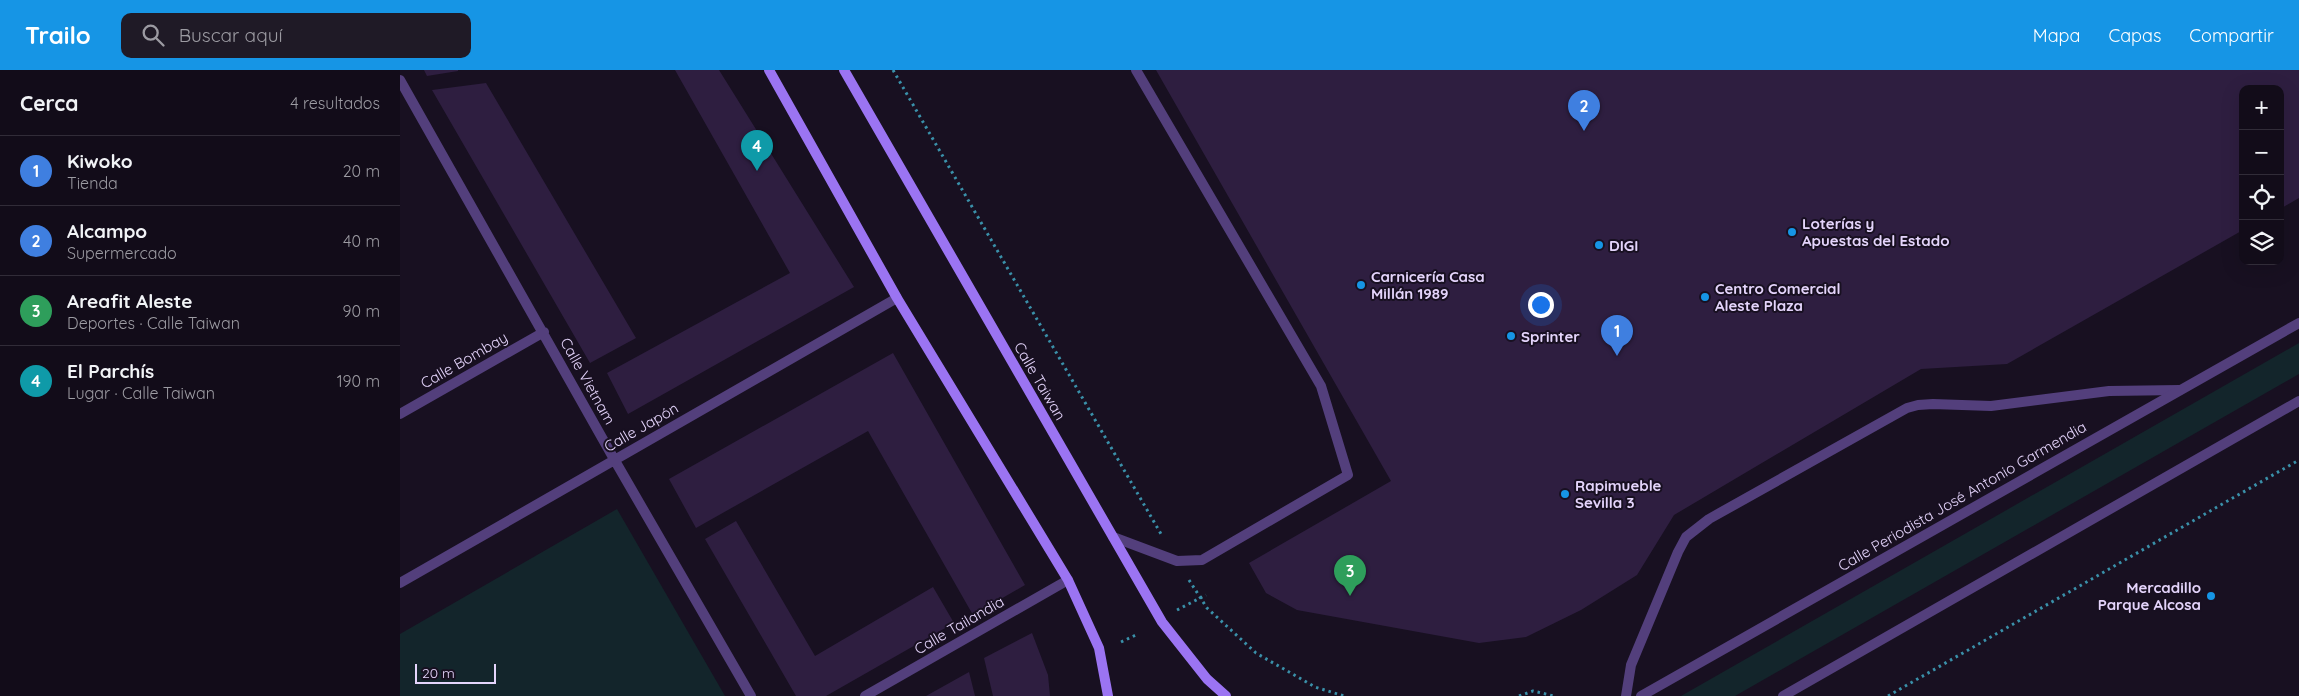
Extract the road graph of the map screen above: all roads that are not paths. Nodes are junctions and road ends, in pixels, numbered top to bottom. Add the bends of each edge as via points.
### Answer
1 (769, 70) edge
2 (844, 70) edge
3 (1136, 70) edge
4 (400, 80) edge
5 (897, 298) junction
6 (2299, 323) edge
7 (544, 332) junction
8 (2180, 390) junction
9 (2299, 401) edge
10 (400, 414) edge
11 (614, 459) junction
12 (1113, 537) junction
13 (1068, 580) junction
14 (400, 583) edge
15 (751, 696) edge
16 (865, 696) edge
17 (1108, 696) edge
18 (1226, 696) edge
19 (1626, 696) edge
20 (1641, 696) edge
21 (1783, 696) edge

1 - 5 street
2 - 12 street, Calle Taiwan
3 - 12 street via 1321,386 1348,475 1202,560 1177,562
4 - 7 street, Calle Vietnam
5 - 11 street, Calle Japón
5 - 13 street
6 - 8 street, Calle Periodista José Antonio Garmendia
7 - 10 street, Calle Bombay
7 - 11 street, Calle Vietnam
8 - 19 street via 2109,391 1991,406 1918,405 1758,490 1698,526 1686,537 1631,665
8 - 20 street, Calle Periodista José Antonio Garmendia
9 - 21 street
11 - 14 street, Calle Japón
11 - 15 street, Calle Vietnam
12 - 18 street, Calle Taiwan via 1162,622 1207,679
13 - 16 street, Calle Tailandia
13 - 17 street via 1099,648

